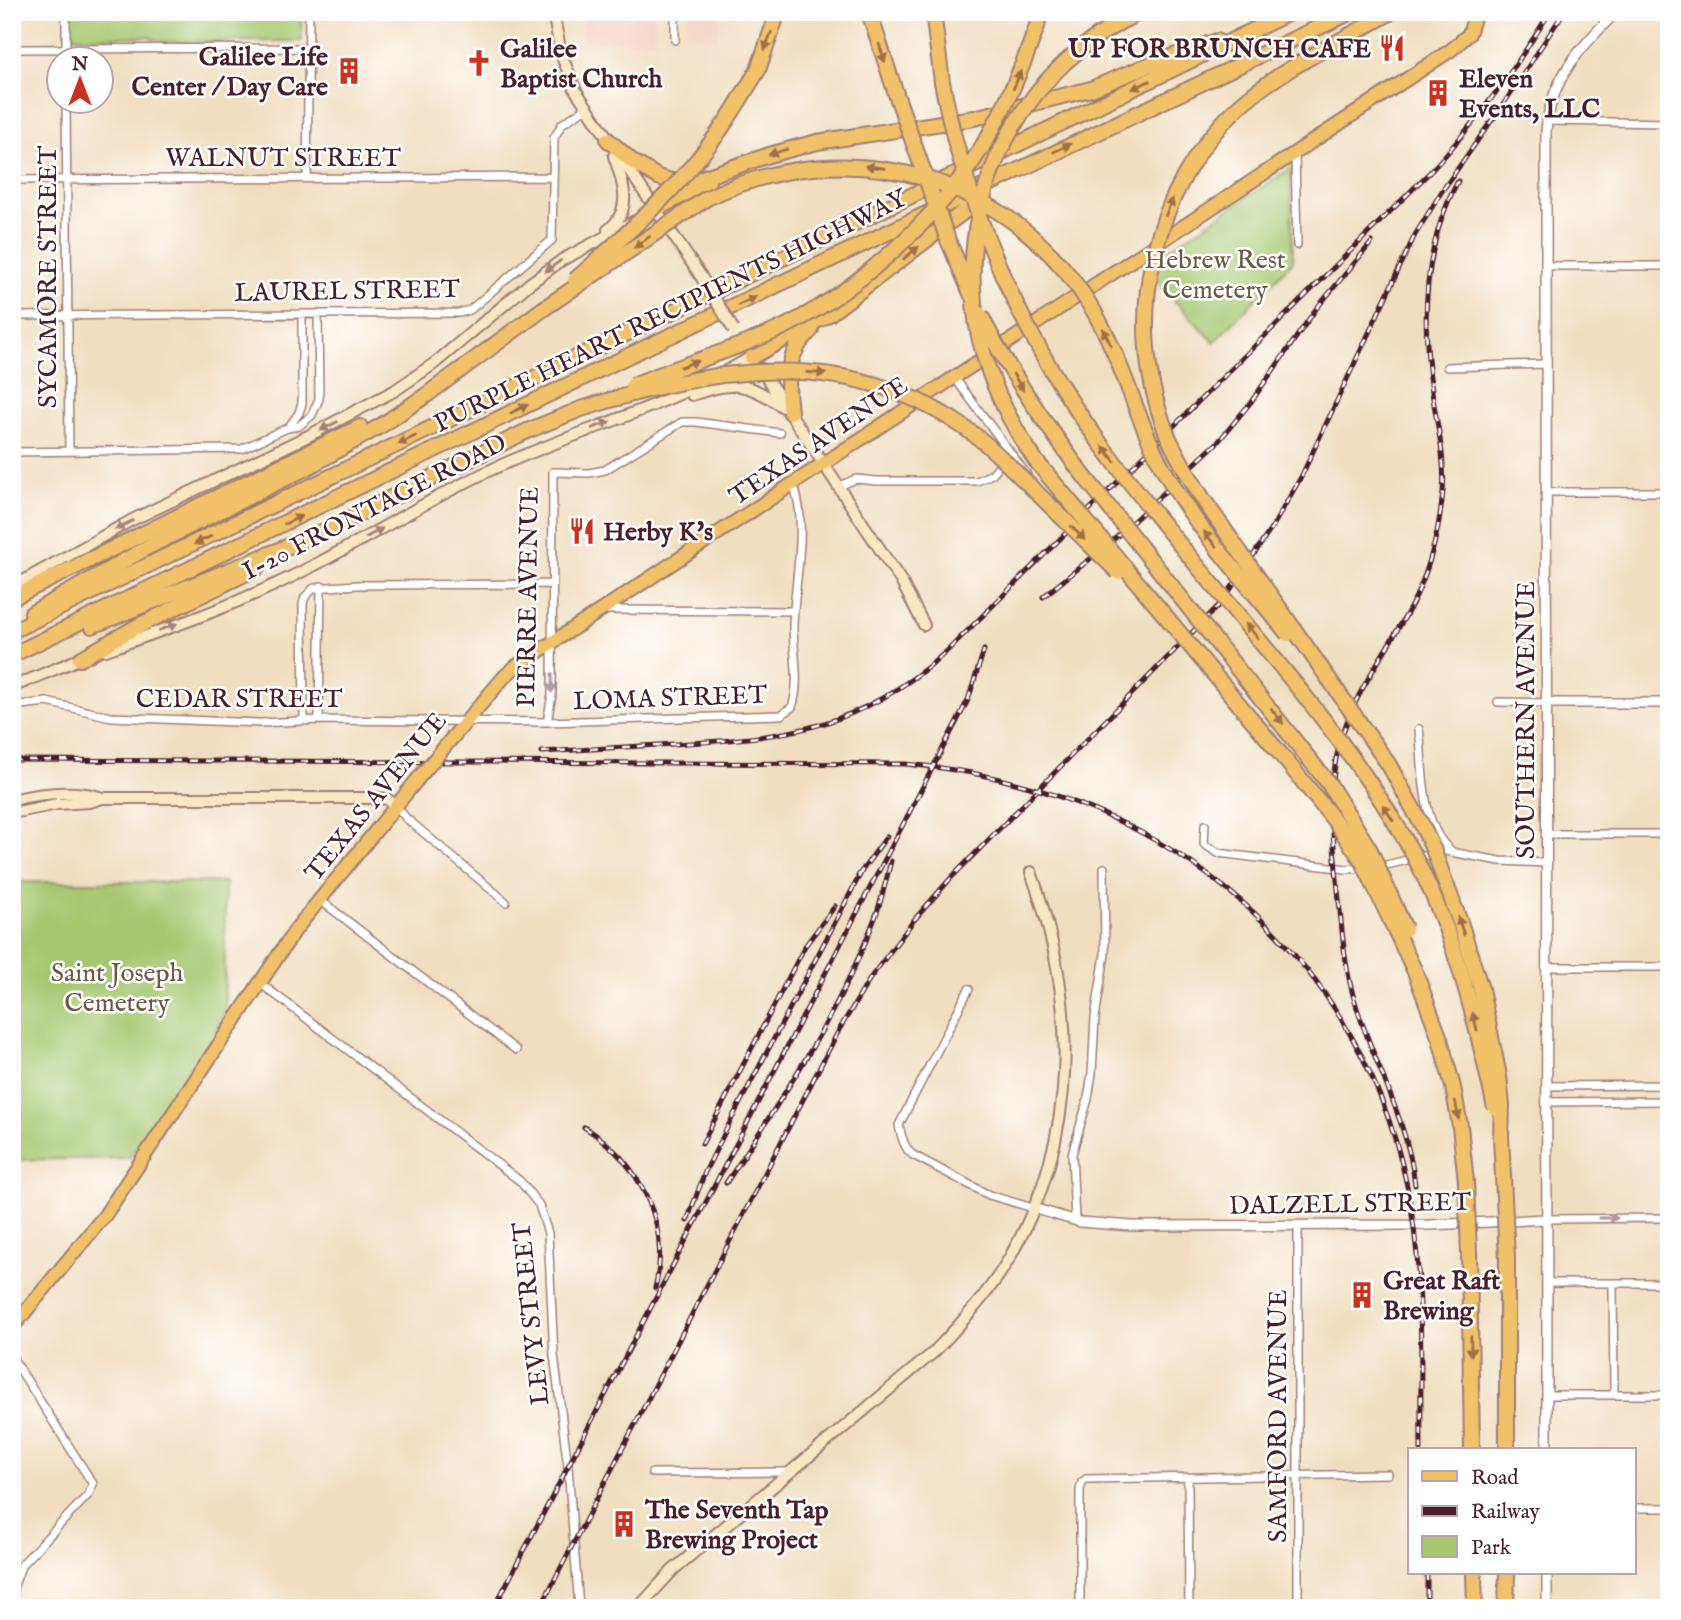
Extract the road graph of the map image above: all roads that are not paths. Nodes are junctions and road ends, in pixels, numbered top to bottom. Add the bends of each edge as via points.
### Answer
1 (66, 12) edge
2 (309, 12) edge
3 (553, 12) edge
4 (675, 12) edge
5 (778, 12) edge
6 (869, 12) edge
7 (933, 12) edge
8 (1140, 12) edge
9 (1291, 12) edge
10 (1350, 12) edge
11 (1391, 12) edge
12 (1476, 12) edge
13 (1613, 14) edge
14 (1038, 19) edge
15 (1268, 23) junction
16 (675, 40) dead end
17 (66, 46) edge
18 (308, 48) junction
19 (12, 49) edge
20 (46, 49) edge
21 (116, 49) edge
22 (586, 108) junction
23 (66, 116) edge
24 (1546, 121) junction
25 (1669, 123) edge
26 (608, 140) junction
27 (1295, 153) junction
28 (737, 167) junction
29 (1018, 169) junction
30 (307, 177) junction
31 (553, 177) junction
32 (67, 179) junction
33 (12, 180) edge
34 (656, 209) junction
35 (1297, 245) dead end
36 (573, 254) junction
37 (1546, 266) junction
38 (1669, 266) edge
39 (543, 309) junction
40 (302, 314) junction
41 (318, 314) junction
42 (829, 314) junction
43 (67, 315) junction
44 (12, 316) edge
45 (752, 358) junction
46 (1546, 364) junction
47 (1447, 367) dead end
48 (456, 373) junction
49 (954, 377) junction
50 (581, 408) junction
51 (639, 412) junction
52 (790, 412) junction
53 (287, 428) junction
54 (780, 433) dead end
55 (69, 451) junction
56 (12, 452) edge
57 (1010, 452) junction
58 (824, 463) junction
59 (1031, 481) dead end
60 (793, 484) junction
61 (839, 486) junction
62 (1546, 492) junction
63 (1669, 492) edge
64 (316, 535) junction
65 (551, 584) junction
66 (321, 586) junction
67 (12, 587) edge
68 (12, 598) edge
69 (603, 610) junction
70 (794, 611) junction
71 (1165, 618) junction
72 (12, 624) edge
73 (924, 625) dead end
74 (12, 631) edge
75 (552, 643) junction
76 (12, 657) edge
77 (80, 659) junction
78 (12, 687) edge
79 (1498, 702) dead end
80 (1546, 703) junction
81 (1669, 703) edge
82 (12, 706) edge
83 (304, 720) junction
84 (319, 720) junction
85 (467, 720) junction
86 (547, 722) junction
87 (1362, 724) junction
88 (1419, 729) dead end
89 (103, 797) junction
90 (12, 800) edge
91 (396, 806) junction
92 (12, 813) edge
93 (1205, 825) dead end
94 (1546, 834) junction
95 (1669, 834) edge
96 (1455, 853) junction
97 (1669, 855) edge
98 (1546, 863) junction
99 (1104, 867) dead end
100 (1031, 872) dead end
101 (320, 900) junction
102 (1666, 900) dead end
103 (506, 902) dead end
104 (1546, 967) junction
105 (1669, 967) edge
106 (1416, 974) junction
107 (260, 983) junction
108 (970, 989) dead end
109 (516, 1050) dead end
110 (1669, 1085) edge
111 (1546, 1086) junction
112 (1669, 1101) edge
113 (1546, 1102) junction
114 (1501, 1136) junction
115 (1033, 1208) junction
116 (1669, 1218) edge
117 (1547, 1219) junction
118 (1075, 1220) junction
119 (1298, 1225) junction
120 (1547, 1283) junction
121 (1669, 1283) edge
122 (1613, 1284) junction
123 (12, 1328) edge
124 (12, 1357) edge
125 (1547, 1395) junction
126 (1614, 1395) junction
127 (1669, 1395) edge
128 (1472, 1448) edge
129 (1507, 1448) edge
130 (1547, 1448) edge
131 (791, 1472) junction
132 (652, 1473) dead end
133 (1388, 1474) dead end
134 (1298, 1476) junction
135 (1188, 1479) junction
136 (1636, 1508) edge
137 (1669, 1508) edge
138 (1474, 1574) edge
139 (1507, 1574) edge
140 (1547, 1574) edge
141 (1474, 1605) edge
142 (15, 1608) edge
143 (579, 1608) edge
144 (638, 1608) edge
145 (1080, 1608) edge
146 (1189, 1608) edge
147 (1298, 1608) edge
148 (1506, 1608) edge
149 (1547, 1608) edge

1 - 17 street
2 - 18 street
3 - 22 main road via 567,74
4 - 16 street
5 -> 39 highway, bridge via 758,70 714,140 626,235
6 -> 106 highway, bridge via 959,269 1005,360 1077,467 1329,784 1389,890
114 -> 7 highway, bridge via 1457,958 1415,857 1339,740 1116,464 1045,360 1006,283 957,150
8 - 71 highway, bridge via 1097,36 1060,65 1012,128 980,212 973,264 974,303 989,372 1019,437
9 - 15 highway, PURPLE HEART RECIPIENTS HIGHWAY
29 -> 10 highway, PURPLE HEART RECIPIENTS HIGHWAY
87 -> 11 highway, bridge via 1203,499 1172,446 1150,371 1146,299 1153,254 1169,205 1215,132 1268,83
12 - 27 main road, TEXAS AVENUE via 1471,30 1460,44
13 - 24 street, SOUTHERN AVENUE via 1567,66 1554,90
50 -> 14 highway, bridge via 775,331 840,294 874,267 949,192 980,150 1012,93
15 -> 28 highway via 1091,89 974,118 827,140
15 -> 74 highway, PURPLE HEART RECIPIENTS HIGHWAY
18 - 21 street
18 - 30 street
19 - 20 street
22 - 26 main road
22 - 31 street, LAUREL STREET via 555,133
23 - 32 street, SYCAMORE STREET
24 - 25 street
24 - 37 street, SOUTHERN AVENUE
26 - 28 highway via 644,170 671,181 704,179
26 - 34 main road
26 - 36 main road via 624,185 624,207 616,223
27 - 35 street
27 - 49 main road, TEXAS AVENUE
28 - 34 highway
42 -> 29 highway
76 -> 29 highway, PURPLE HEART RECIPIENTS HIGHWAY
30 - 31 street, WALNUT STREET
30 - 32 street, WALNUT STREET
31 - 41 street, LAUREL STREET via 552,240 470,310
32 - 33 street, WALNUT STREET
32 - 43 street, SYCAMORE STREET
34 - 36 main road
34 - 45 main road, bridge
36 -> 67 main road via 528,284 435,363 394,391 122,525
37 - 38 street
37 - 46 street, SOUTHERN AVENUE
39 - 48 highway
87 -> 39 highway, bridge via 1192,515 1162,466 1116,356 1078,286 1040,243 973,197 934,180 869,166 779,172 707,198
40 - 41 street, LAUREL STREET
40 - 43 street, LAUREL STREET
40 - 53 street via 302,403
41 - 53 street via 317,405 304,423
42 - 45 highway
42 - 52 highway via 792,354 787,380
43 - 44 street, LAUREL STREET
43 - 55 street, SYCAMORE STREET
45 - 51 main road, I-20 FRONTAGE ROAD
45 - 52 main road
46 - 47 street
46 - 62 street, SOUTHERN AVENUE
48 - 68 highway via 368,424
48 - 72 highway via 382,425 310,466
49 - 57 street
49 - 58 main road, TEXAS AVENUE
50 - 64 highway
50 -> 71 highway, bridge via 668,383 752,372 823,373 881,385 933,407 975,435
51 - 52 main road via 735,385 759,391
77 -> 51 main road, I-20 FRONTAGE ROAD via 273,585 494,468
52 - 58 main road
53 - 55 street via 242,449
54 - 65 street, PIERRE AVENUE via 682,422 605,470 553,472
55 - 56 street
57 - 59 street
57 - 61 street via 992,474 977,481 856,479
58 - 60 main road, TEXAS AVENUE
58 - 61 main road
60 - 69 main road, TEXAS AVENUE
60 - 70 street via 799,533
61 - 73 main road
62 - 63 street
62 - 80 street, SOUTHERN AVENUE
64 - 76 highway
64 - 77 highway
65 - 66 street
65 - 75 street, PIERRE AVENUE
66 - 83 street via 309,592 303,604
66 - 84 street
69 - 70 street
69 - 75 main road, TEXAS AVENUE
70 - 86 street, LOMA STREET via 796,689 789,711 781,715
71 - 106 highway, bridge via 1347,838
75 - 85 main road, TEXAS AVENUE via 509,672
75 -> 86 street, PIERRE AVENUE
77 - 78 main road, I-20 FRONTAGE ROAD
79 - 80 street
80 - 81 street
80 - 94 street, SOUTHERN AVENUE
82 - 83 street, CEDAR STREET via 47,702 120,718
83 - 84 street, CEDAR STREET
84 - 85 street, CEDAR STREET
85 - 86 street, LOMA STREET
85 - 91 main road, TEXAS AVENUE, bridge
114 -> 87 highway, bridge via 1502,1093 1489,1021 1460,922 1422,825
88 - 96 street via 1424,794 1438,836
89 - 90 main road via 46,794
89 - 91 main road via 376,798
89 - 92 main road
91 - 101 main road, TEXAS AVENUE
91 - 103 street
93 - 96 street via 1204,844 1218,853 1306,865 1387,867 1429,854
94 - 95 street
94 - 98 street, SOUTHERN AVENUE
96 - 98 street
97 - 102 street
98 - 104 street, SOUTHERN AVENUE
99 - 118 street via 1105,954 1092,1073 1072,1154
100 - 115 main road via 1056,953 1065,1040 1056,1139
101 - 107 main road, TEXAS AVENUE
101 - 109 street
104 - 105 street
104 - 111 street, SOUTHERN AVENUE
106 -> 128 highway, bridge via 1453,1087 1464,1157
107 - 123 main road, TEXAS AVENUE via 103,1217
107 - 143 street, LEVY STREET via 520,1181 538,1205 548,1233 554,1354
108 - 115 street via 899,1125 901,1137 913,1155 989,1195
110 - 111 street
111 - 113 street, SOUTHERN AVENUE
112 - 113 street
113 - 117 street, SOUTHERN AVENUE
114 - 129 highway, bridge via 1507,1259
115 - 118 street, DALZELL STREET
115 - 131 main road via 999,1275 953,1332
117 -> 116 street, DALZELL STREET
117 - 119 street, DALZELL STREET
117 - 120 street, SOUTHERN AVENUE
118 - 119 street, DALZELL STREET via 1132,1226
119 - 134 street, SAMFORD AVENUE
120 - 122 street
120 - 125 street, SOUTHERN AVENUE
121 - 122 street
122 - 126 street
124 - 142 street via 93,1484 88,1495 22,1564 13,1588
125 - 126 street
125 - 130 street, SOUTHERN AVENUE
126 - 127 street
131 - 132 street
131 - 144 main road via 673,1570
133 - 134 street
134 - 135 street
134 - 147 street, SAMFORD AVENUE
135 - 145 street via 1082,1482
135 - 146 street
136 - 137 street
138 - 141 highway
139 - 148 highway
140 - 149 street

